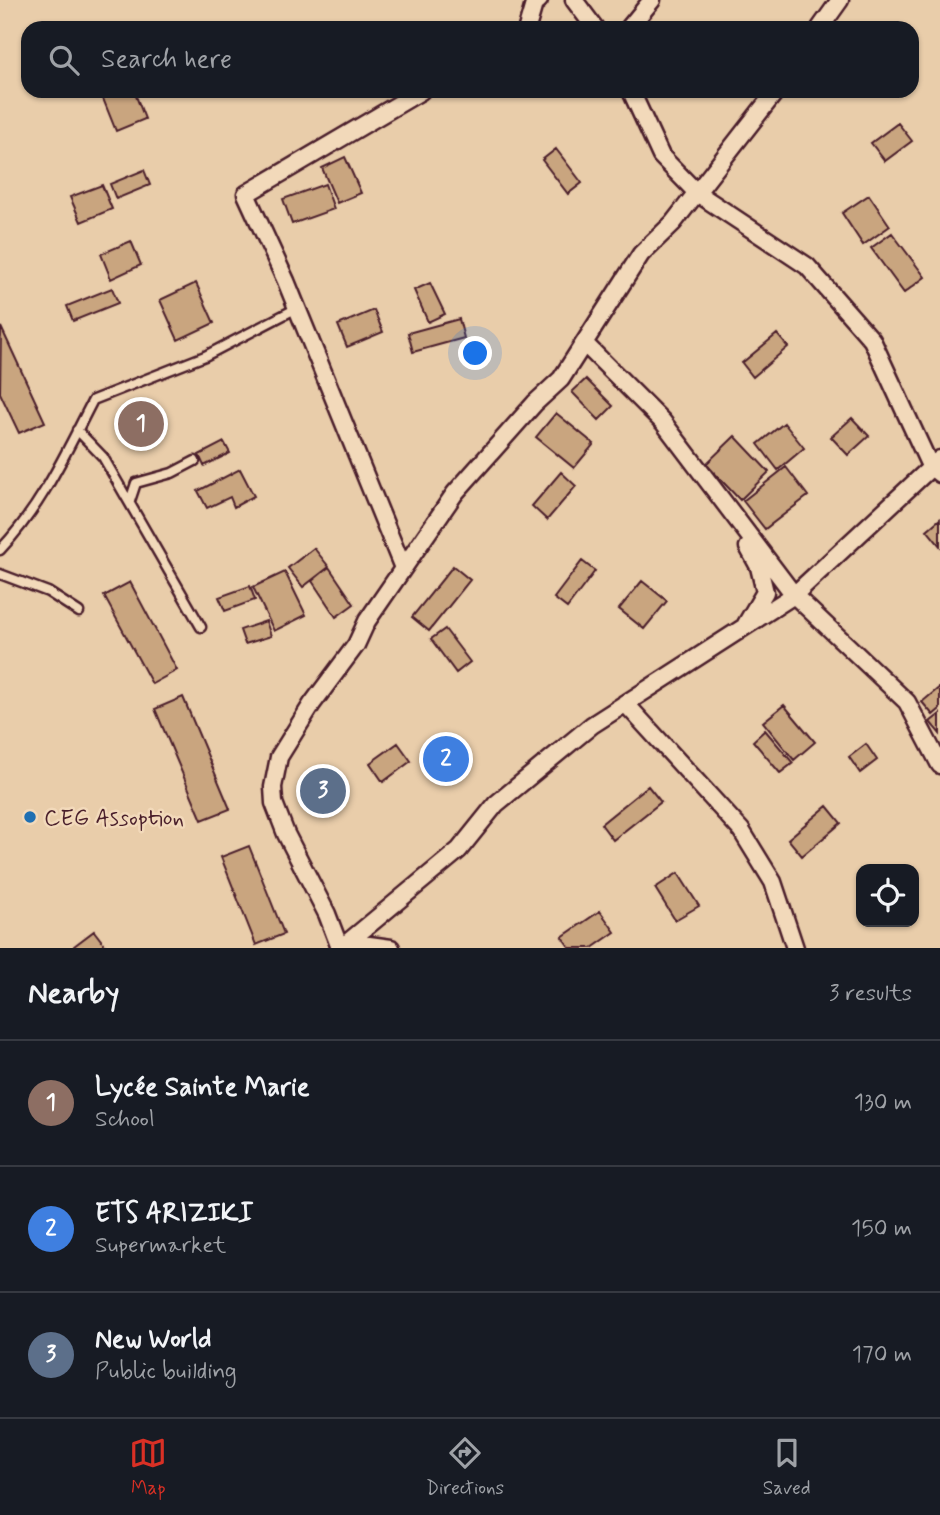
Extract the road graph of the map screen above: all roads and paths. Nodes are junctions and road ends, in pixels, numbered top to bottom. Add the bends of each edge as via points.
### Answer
1 (539, 0) edge
2 (573, 0) edge
3 (652, 0) edge
4 (840, 0) edge
5 (529, 21) edge
6 (590, 21) edge
7 (635, 21) edge
8 (825, 21) edge
9 (409, 98) edge
10 (634, 98) edge
11 (771, 98) edge
12 (697, 193) junction
13 (297, 308) junction
14 (584, 343) junction
15 (77, 430) junction
16 (195, 461) dead end
17 (937, 467) edge
18 (130, 501) junction
19 (727, 507) junction
20 (0, 550) edge
21 (403, 568) junction
22 (0, 574) edge
23 (794, 595) junction
24 (79, 612) dead end
25 (201, 627) dead end
26 (743, 629) junction
27 (625, 704) junction
28 (940, 765) edge
29 (341, 948) edge
30 (391, 948) edge
31 (795, 948) edge

1 - 5 street
2 - 6 street
3 - 7 street
4 - 8 street
9 - 13 street via 246,194
10 - 12 street via 661,156
11 - 12 street
12 - 14 street via 641,254
12 - 17 street via 807,266 872,340
13 - 15 lane via 205,356 93,400
13 - 21 street
14 - 19 street via 663,422
14 - 21 street via 561,379 455,493
15 - 18 lane via 103,457
15 - 20 lane via 61,467 26,524
16 - 18 lane via 136,483
17 - 23 street
18 - 25 lane
19 - 23 street
19 - 26 street via 759,567 765,592
21 - 29 street via 279,757 273,787 286,834
22 - 24 lane via 48,592
23 - 26 street
23 - 28 street via 907,702
26 - 27 street
27 - 29 street via 592,725 496,804 459,850
27 - 31 street via 741,830 773,882
29 - 30 street

